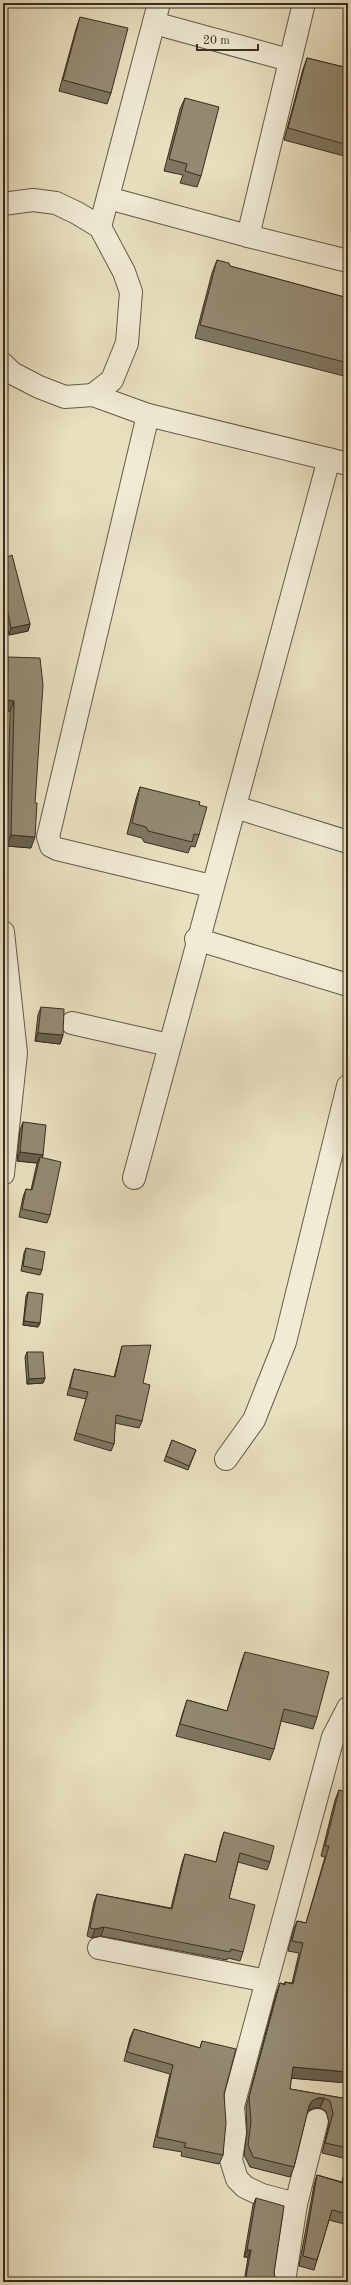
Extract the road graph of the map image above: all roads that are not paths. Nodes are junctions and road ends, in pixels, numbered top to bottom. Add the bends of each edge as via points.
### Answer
1 (304, 3) edge
2 (156, 13) edge
3 (289, 60) junction
4 (108, 198) junction
5 (3, 204) edge
6 (100, 227) junction
7 (248, 236) junction
8 (348, 261) edge
9 (3, 364) edge
10 (93, 395) junction
11 (148, 415) junction
12 (338, 461) edge
13 (235, 807) junction
14 (348, 842) edge
15 (211, 886) junction
16 (3, 932) edge
17 (196, 939) junction
18 (348, 985) edge
19 (72, 1023) dead end
20 (169, 1045) junction
21 (348, 1086) edge
22 (343, 1124) edge
23 (3, 1174) edge
24 (134, 1178) dead end
25 (226, 1459) dead end
26 (348, 1708) edge
27 (99, 1948) dead end
28 (267, 1981) junction
29 (317, 2120) dead end
30 (296, 2204) junction
31 (284, 2282) edge

1 - 3 street
2 - 3 street
2 - 4 street
3 - 7 street
4 - 6 street
4 - 7 street
5 - 6 street via 33,200 56,203
6 - 10 street via 124,272 131,292 126,343 112,380
7 - 8 street
9 - 10 street via 12,373 65,397
10 - 11 street
11 - 12 street
11 - 15 street via 48,837 51,846 57,849
12 - 13 street
13 - 14 street
13 - 15 street
15 - 17 street
16 - 23 street via 16,1053
17 - 18 street
17 - 20 street
19 - 20 street
20 - 24 street
21 - 22 street
22 - 25 street via 285,1342 254,1420
26 - 28 street via 333,1737
27 - 28 street
28 - 30 street via 233,2106 235,2133 231,2160 237,2179 245,2187 262,2195
29 - 30 street
30 - 31 street

